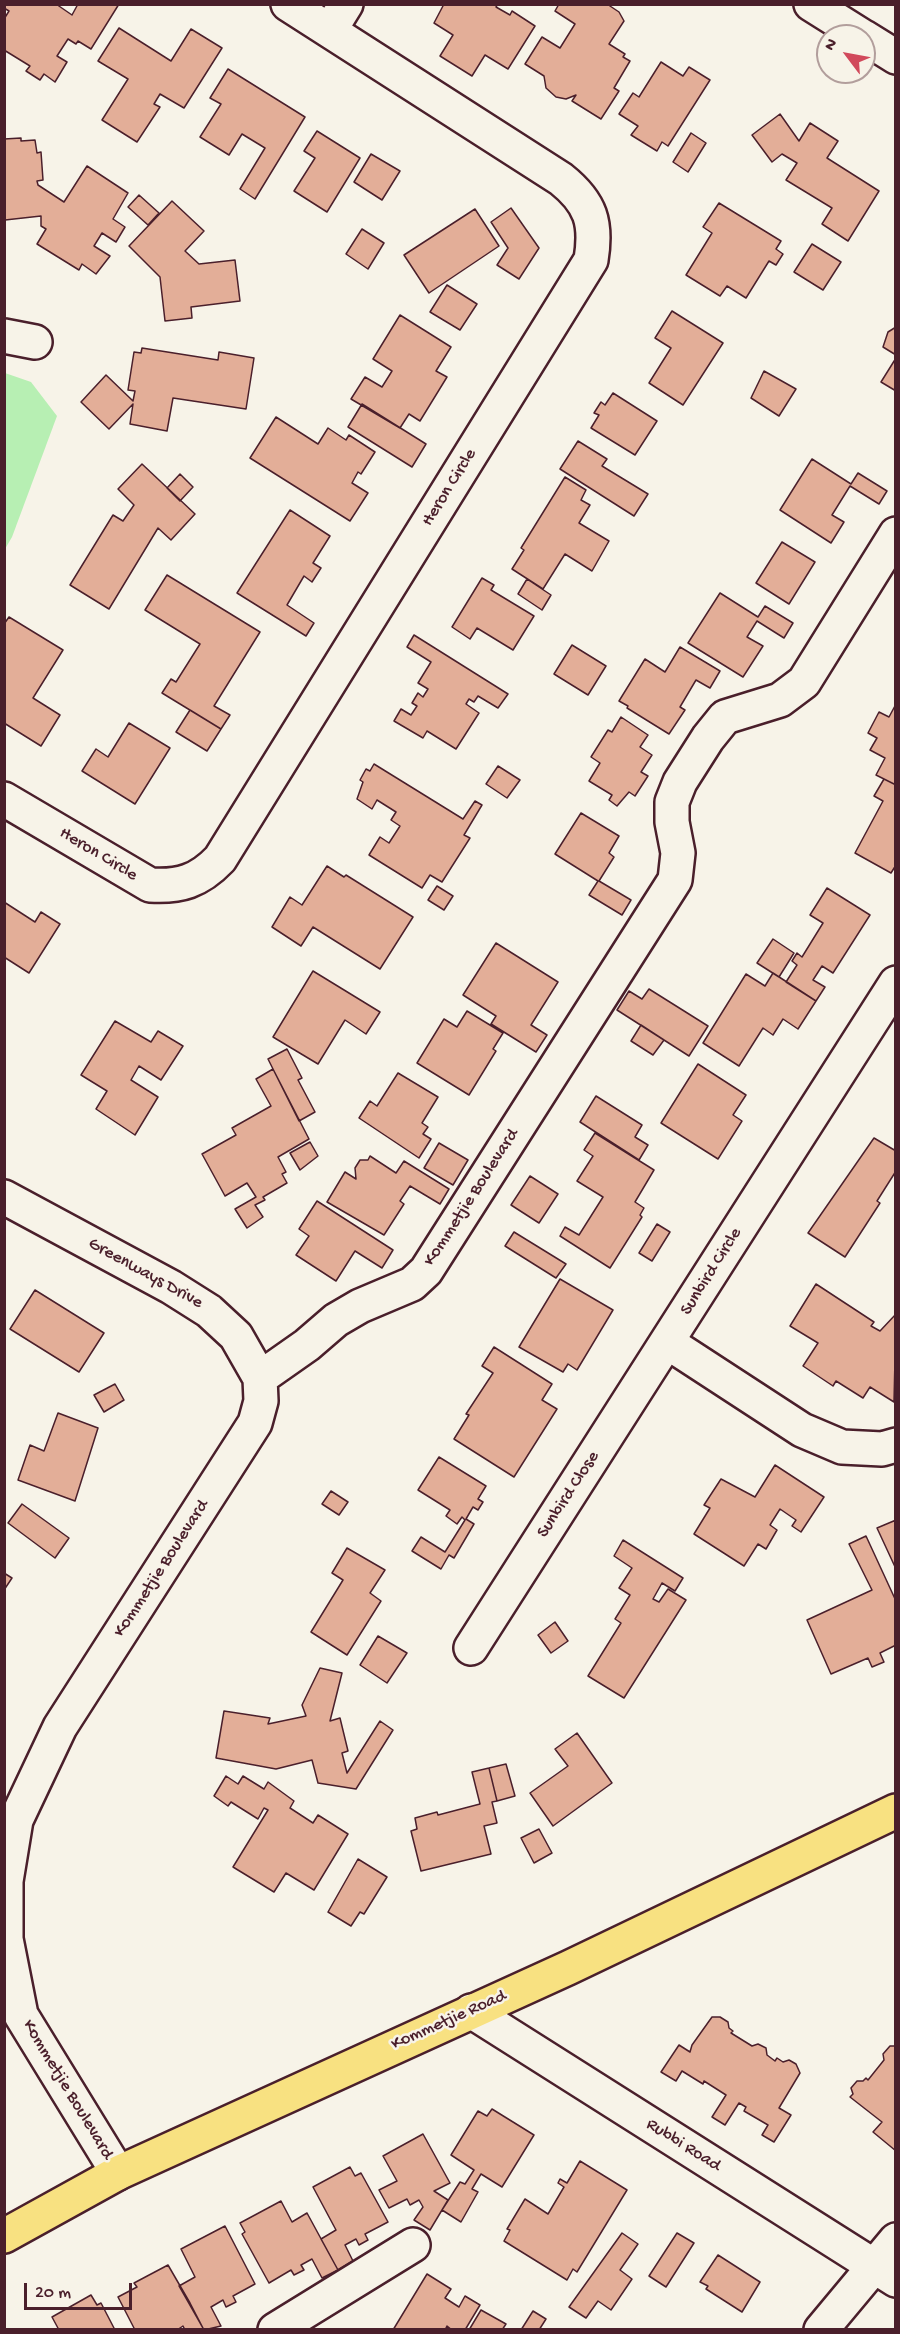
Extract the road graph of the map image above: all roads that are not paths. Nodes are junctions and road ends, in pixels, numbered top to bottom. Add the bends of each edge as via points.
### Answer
1 (288, 4) edge
2 (811, 4) edge
3 (338, 17) edge
4 (843, 24) edge
5 (876, 45) edge
6 (896, 57) edge
7 (896, 534) edge
8 (4, 799) edge
9 (896, 983) edge
10 (4, 1197) edge
11 (667, 1342) junction
12 (260, 1378) junction
13 (896, 1445) edge
14 (471, 1648) dead end
15 (896, 1811) edge
16 (471, 2011) junction
17 (118, 2174) junction
18 (4, 2236) edge
19 (896, 2240) edge
20 (413, 2245) dead end
21 (885, 2273) edge
22 (298, 2325) edge
23 (821, 2330) edge

1 - 3 street, Heron Circle
2 - 4 street
3 - 8 street, Heron Circle via 577,192 594,224 591,260 220,859 206,874 172,887 150,885
5 - 6 street
7 - 12 street, Kommetjie Boulevard via 804,682 780,700 725,717 680,782 672,802 678,853 675,880 426,1271 412,1284 336,1320
9 - 11 street, Sunbird Circle
10 - 12 street, Greenways Drive via 209,1311 236,1336
11 - 13 street via 802,1430 842,1447 882,1449
11 - 14 street, Sunbird Close
12 - 17 street, Kommetjie Boulevard via 261,1401 255,1423 60,1727 16,1820 6,1881 6,1939 21,2015
15 - 16 main road, Kommetjie Road
16 - 17 main road, Kommetjie Road
16 - 21 street, Rubbi Road
17 - 18 main road, Kommetjie Road
19 - 21 street
20 - 22 street
21 - 23 street

